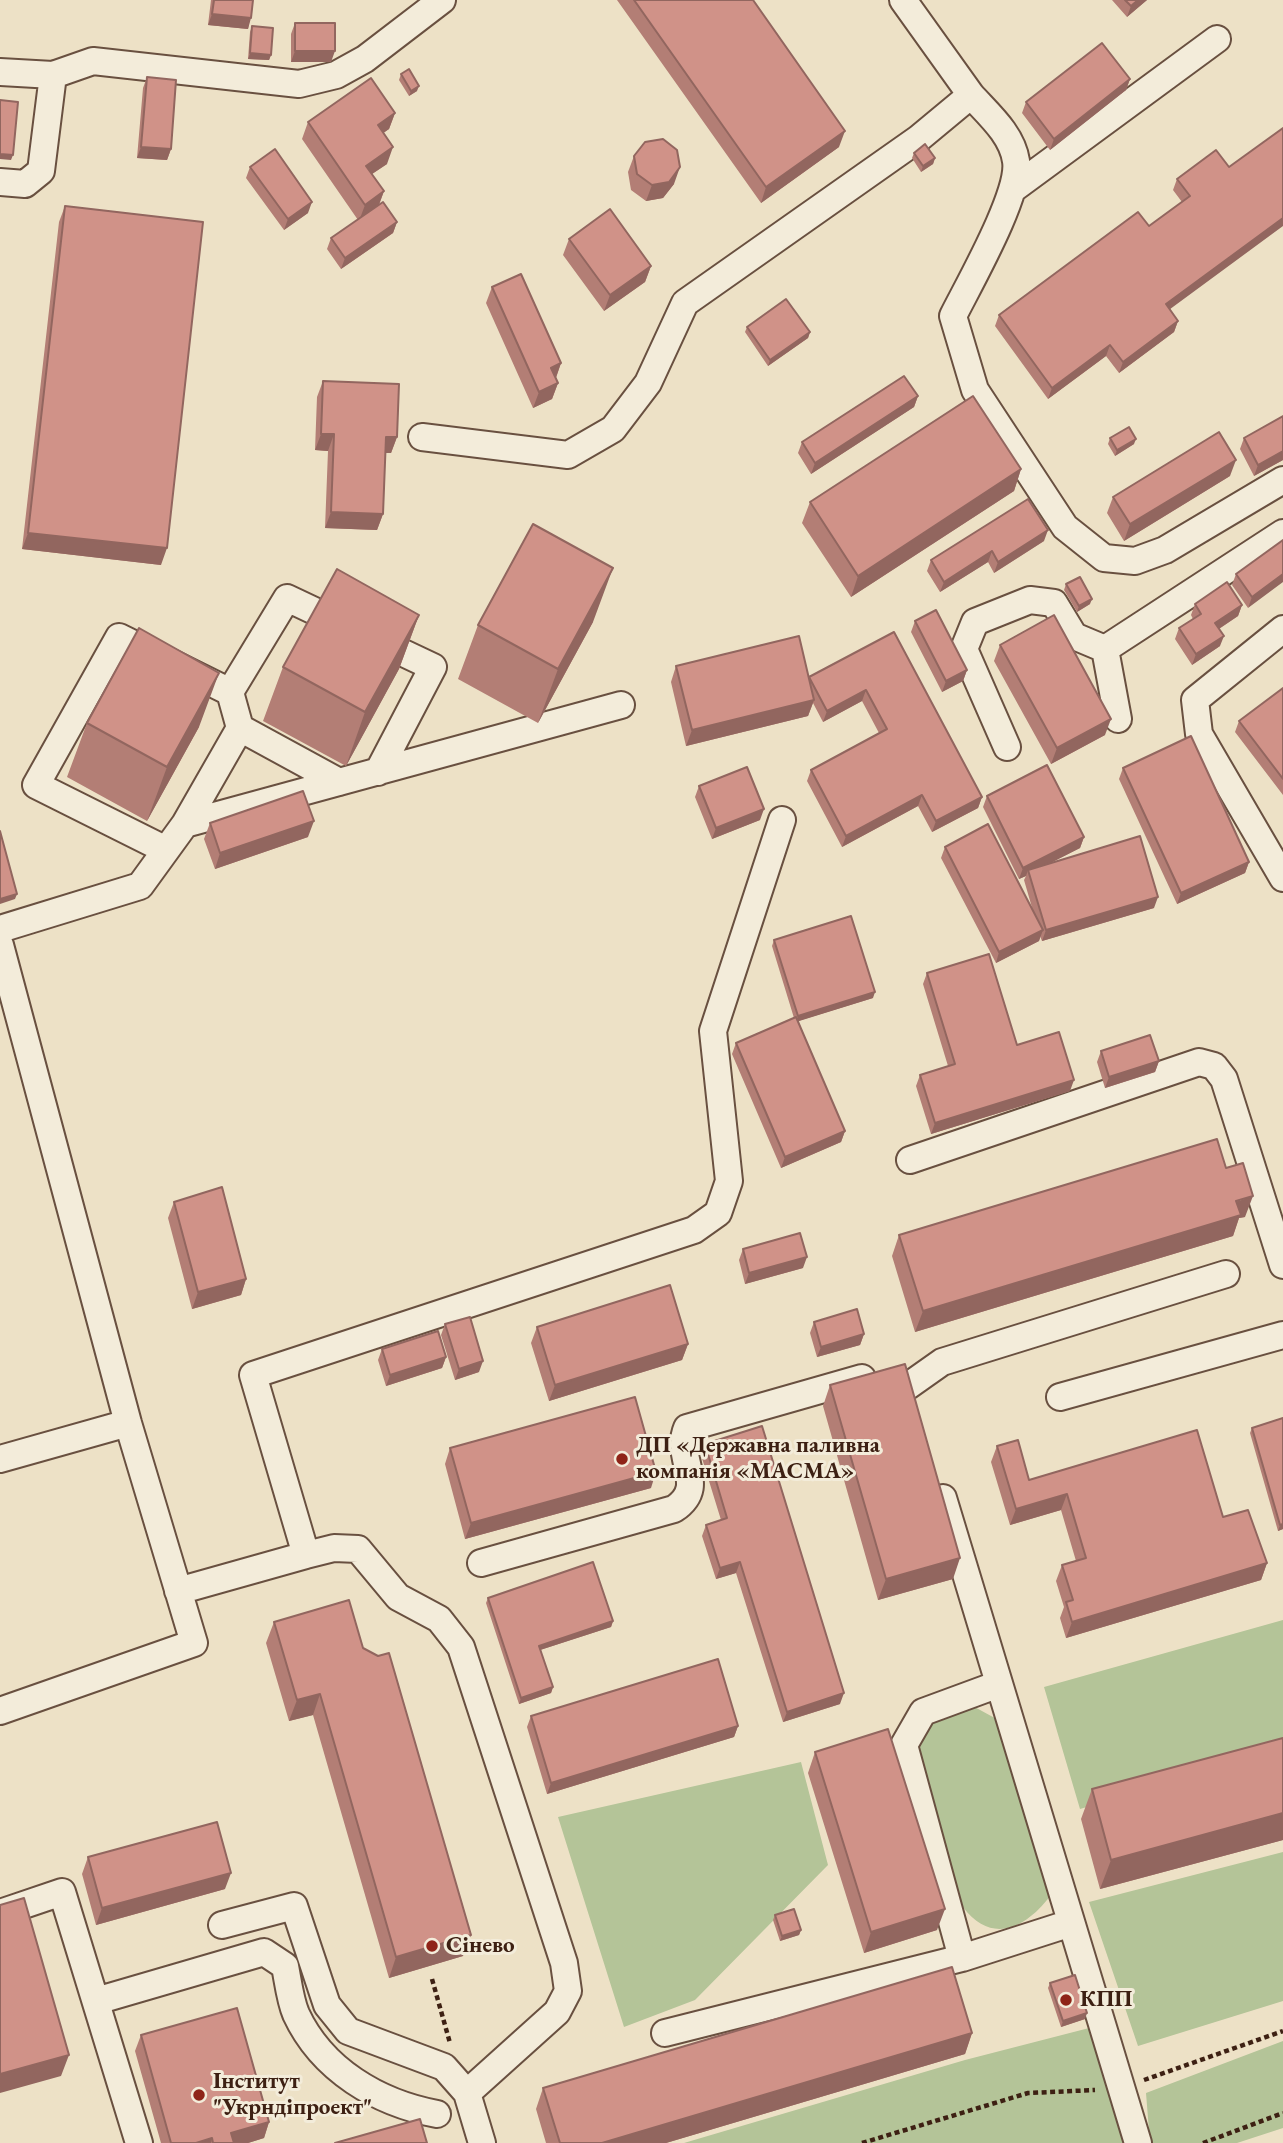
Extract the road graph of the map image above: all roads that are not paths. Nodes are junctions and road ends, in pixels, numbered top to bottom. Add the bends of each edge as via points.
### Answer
1 (442, 0) edge
2 (903, 0) edge
3 (1217, 39) dead end
4 (0, 72) edge
5 (53, 75) junction
6 (971, 95) junction
7 (0, 182) edge
8 (1013, 190) junction
9 (422, 437) dead end
10 (1283, 480) edge
11 (1283, 533) edge
12 (1283, 629) edge
13 (1105, 649) junction
14 (230, 692) junction
15 (621, 705) dead end
16 (1118, 719) dead end
17 (240, 727) junction
18 (1007, 747) dead end
19 (378, 772) junction
20 (339, 782) junction
21 (782, 820) dead end
22 (185, 824) junction
23 (164, 849) junction
24 (1283, 878) edge
25 (0, 929) edge
26 (0, 945) edge
27 (910, 1160) dead end
28 (1283, 1265) edge
29 (1226, 1274) dead end
30 (1283, 1335) edge
31 (908, 1386) junction
32 (1060, 1397) dead end
33 (916, 1412) edge
34 (128, 1423) junction
35 (0, 1460) edge
36 (936, 1477) edge
37 (306, 1555) junction
38 (481, 1563) dead end
39 (178, 1591) junction
40 (999, 1684) junction
41 (0, 1711) edge
42 (0, 1913) edge
43 (1072, 1923) junction
44 (222, 1925) dead end
45 (961, 1958) junction
46 (96, 2001) junction
47 (665, 2033) dead end
48 (467, 2093) junction
49 (437, 2114) dead end
50 (139, 2143) edge
51 (482, 2143) edge
52 (1138, 2143) edge

1 - 5 lane via 365,59 336,75 299,84 93,61
2 - 6 lane
3 - 8 lane
4 - 5 lane
5 - 7 lane via 40,171 25,184
6 - 8 lane via 1006,135 1016,162
6 - 9 lane via 918,139 685,303 648,383 613,429 568,455
8 - 10 lane via 953,316 975,390 1065,527 1104,558 1135,561 1165,550
11 - 13 lane
12 - 24 lane via 1195,700 1199,734
13 - 16 lane
13 - 18 lane via 1074,636 1054,603 1030,600 975,622 964,649
14 - 17 lane
14 - 19 lane via 287,597 433,667
14 - 23 lane via 119,637 36,785
15 - 19 lane
17 - 20 lane
17 - 22 lane
19 - 20 lane
20 - 22 lane
21 - 37 lane via 713,1031 729,1181 718,1213 694,1230 253,1375
22 - 23 lane
23 - 25 lane via 140,886
26 - 34 lane
27 - 28 lane via 1199,1062 1214,1066 1224,1079
29 - 31 lane via 943,1362
30 - 32 lane
31 - 33 lane
31 - 38 lane via 898,1377 879,1373 703,1421 687,1428 682,1440 691,1487 687,1500 674,1509
34 - 35 lane
34 - 39 lane
36 - 40 lane
37 - 39 lane
37 - 48 lane via 334,1548 358,1549 398,1597 439,1619 461,1647 564,1963 568,1991 558,2012
39 - 41 lane via 194,1643
40 - 43 lane
40 - 45 lane via 923,1712 904,1745
42 - 46 lane via 62,1892
43 - 45 lane
43 - 52 lane
44 - 48 lane via 294,1906 327,2005 348,2031 444,2067
45 - 47 lane
46 - 49 lane via 264,1952 285,1966 295,2013 321,2053 354,2083
46 - 50 lane
48 - 51 lane

